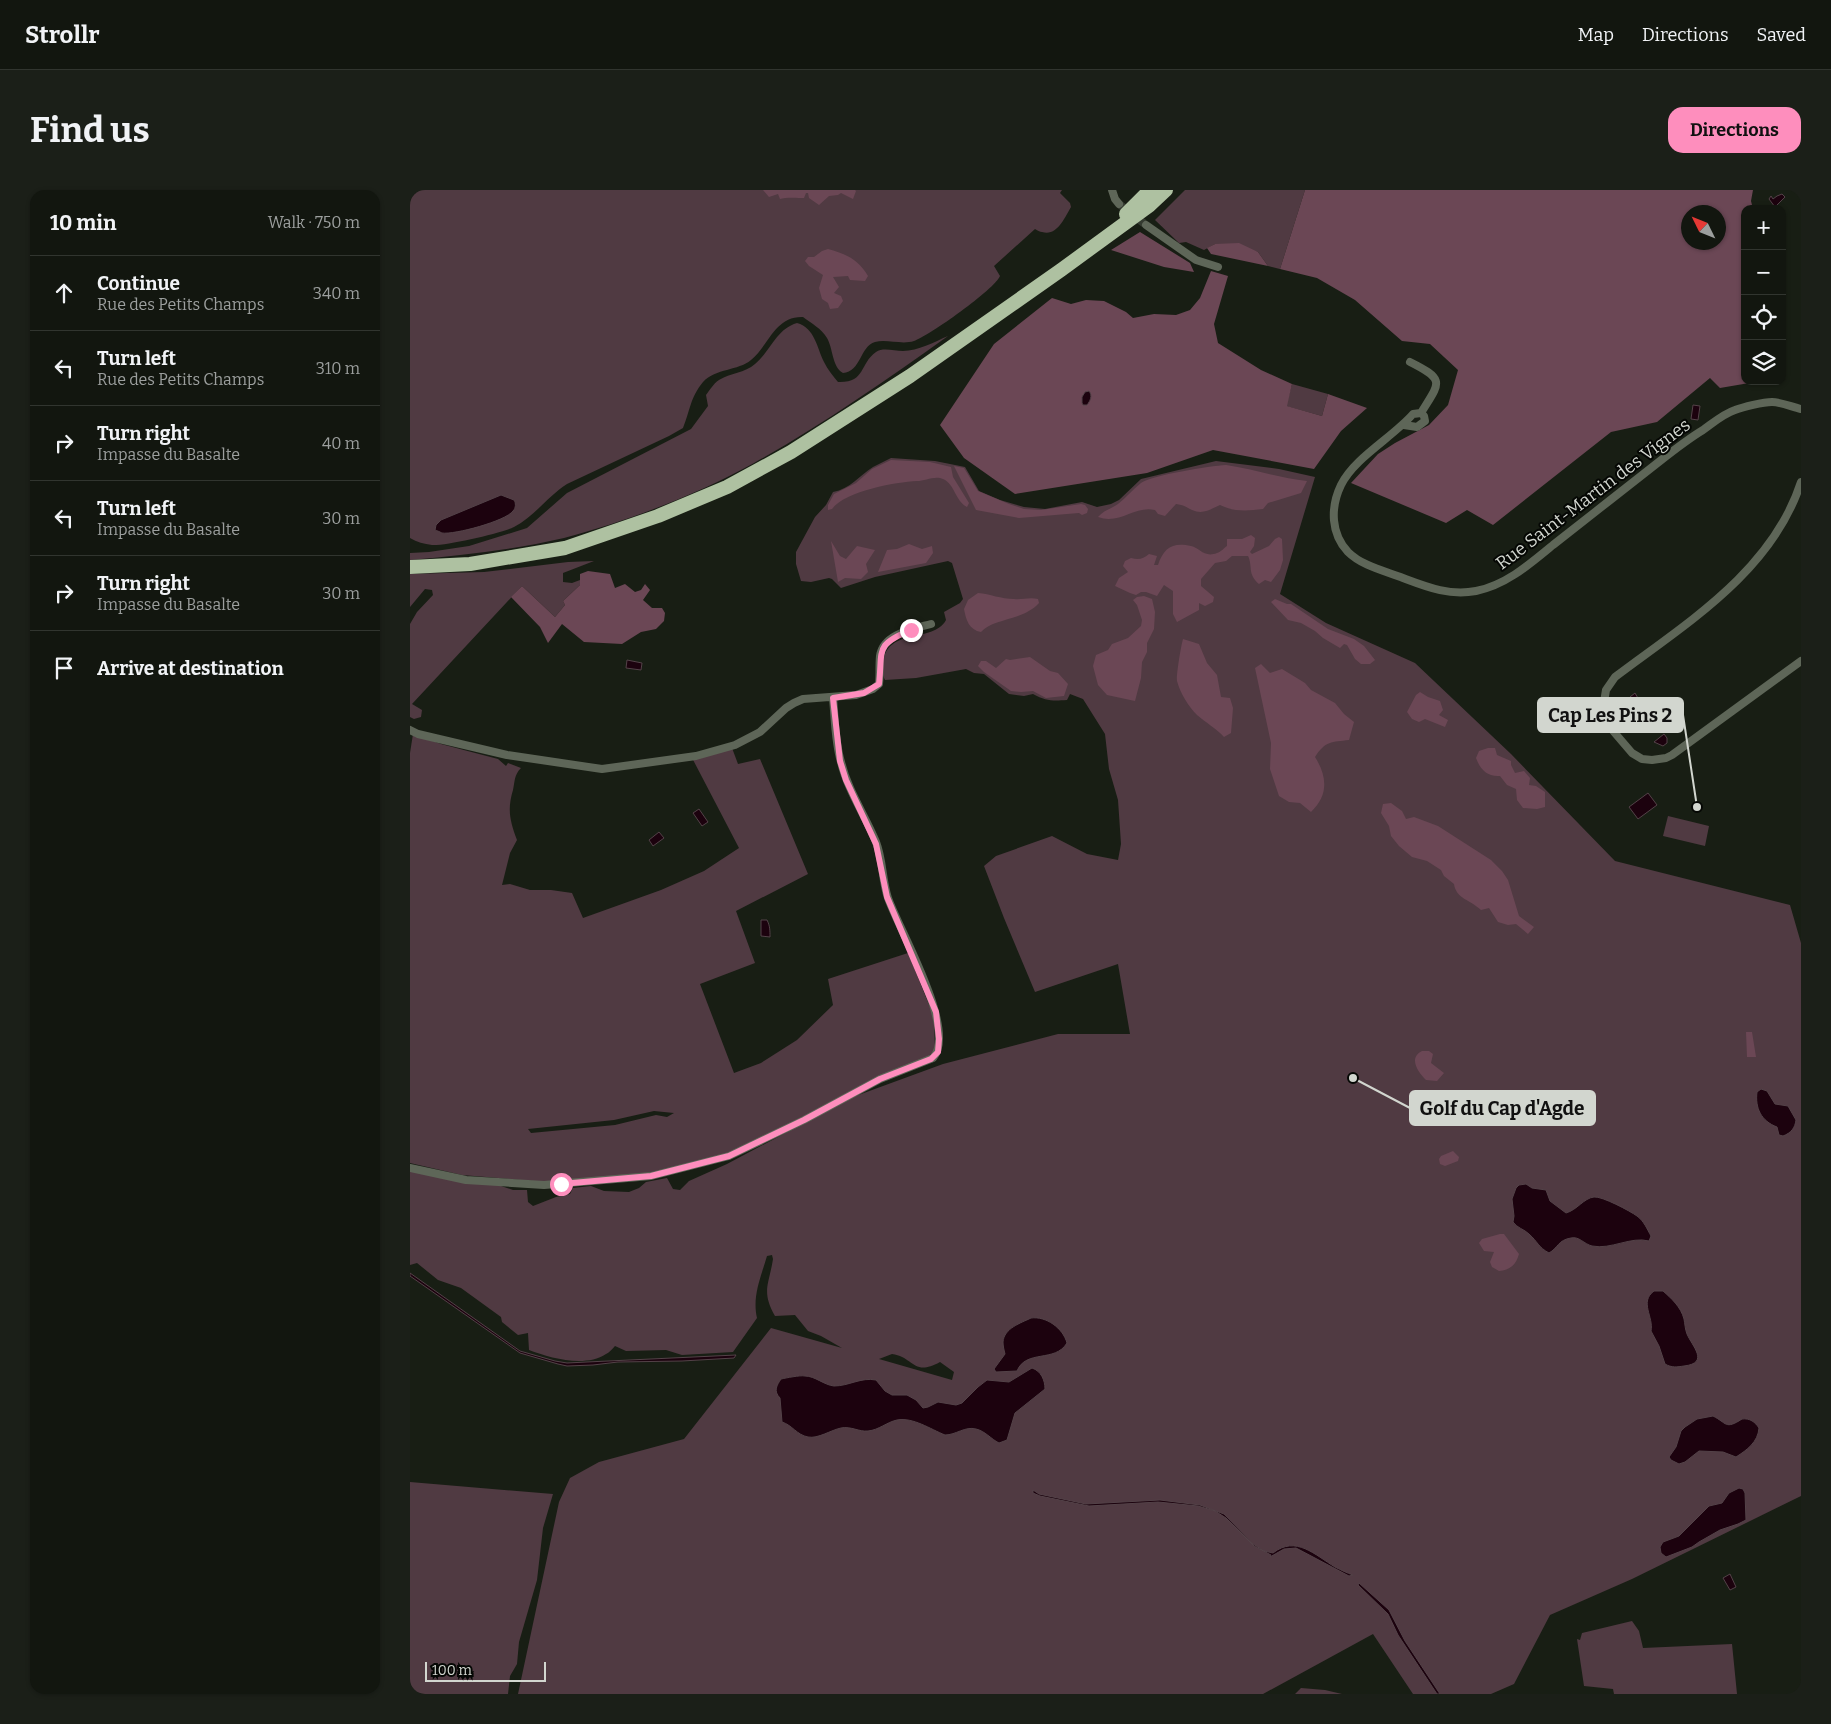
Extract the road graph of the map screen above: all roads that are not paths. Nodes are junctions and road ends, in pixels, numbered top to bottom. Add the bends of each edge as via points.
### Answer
1 (1112, 190) edge
2 (1150, 190) edge
3 (1166, 190) edge
4 (1119, 204) tunnel mouth
5 (1146, 225) tunnel mouth
6 (1094, 246) junction
7 (1218, 267) dead end
8 (1410, 362) dead end
9 (1801, 409) edge
10 (1421, 413) junction
11 (1404, 425) junction
12 (1801, 482) edge
13 (410, 567) edge
14 (931, 624) dead end
15 (1801, 661) edge
16 (833, 698) junction
17 (410, 730) edge
18 (410, 1168) edge

1 - 4 street
2 - 6 highway
3 - 6 highway
5 - 7 street via 1196,260
6 - 13 highway via 910,376 791,452 727,487 658,516 565,548 470,564
8 - 10 street via 1430,372 1437,382 1437,388
9 - 11 street, Rue Saint-Martin des Vignes via 1772,402 1734,410 1719,417 1501,584 1475,591 1451,592 1427,588 1364,563 1341,543 1334,522 1335,499 1350,471
10 - 11 street, Rue Saint-Martin des Vignes via 1413,414
10 - 11 street via 1424,416 1422,425
12 - 15 street via 1783,523 1760,555 1696,617 1614,677 1606,690 1603,713 1612,731 1632,752 1647,760 1666,758
14 - 16 street via 894,637 884,644 880,655 879,684 864,693
16 - 17 street via 803,699 794,703 760,732 735,745 696,756 602,769 507,755
16 - 18 street via 840,761 876,844 887,897 936,1012 938,1052 931,1059 880,1079 729,1156 651,1176 544,1185 466,1180

